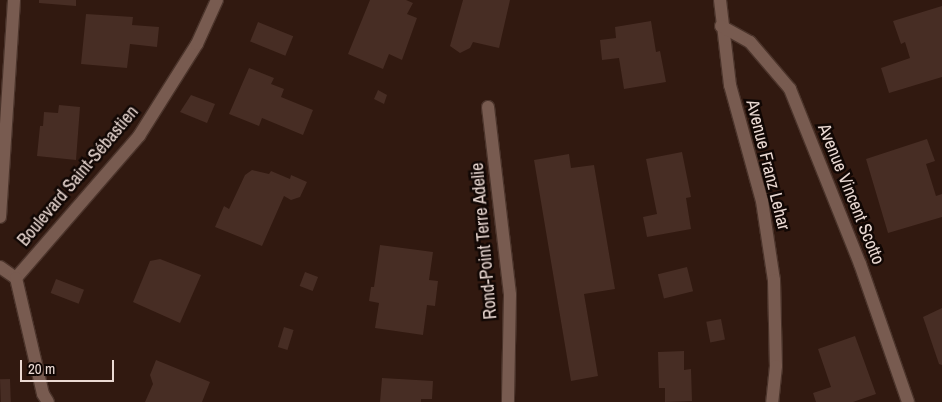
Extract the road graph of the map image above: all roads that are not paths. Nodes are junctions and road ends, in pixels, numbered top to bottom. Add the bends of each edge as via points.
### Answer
1 (14, 0) edge
2 (217, 0) edge
3 (720, 0) edge
4 (722, 26) junction
5 (488, 107) dead end
6 (0, 218) edge
7 (0, 268) edge
8 (16, 278) junction
9 (48, 402) edge
10 (508, 402) edge
11 (772, 402) edge
12 (908, 402) edge

1 - 6 street
2 - 8 street, Boulevard Saint-Sébastien via 197,44 139,136
3 - 4 street, Avenue Franz Lehar
4 - 11 street, Avenue Franz Lehar via 730,85 762,201 774,280 776,366
4 - 12 street, Avenue Vincent Scotto via 750,42 790,89 860,264
5 - 10 street, Rond-Point Terre Adelie via 510,295
7 - 8 street
8 - 9 street

